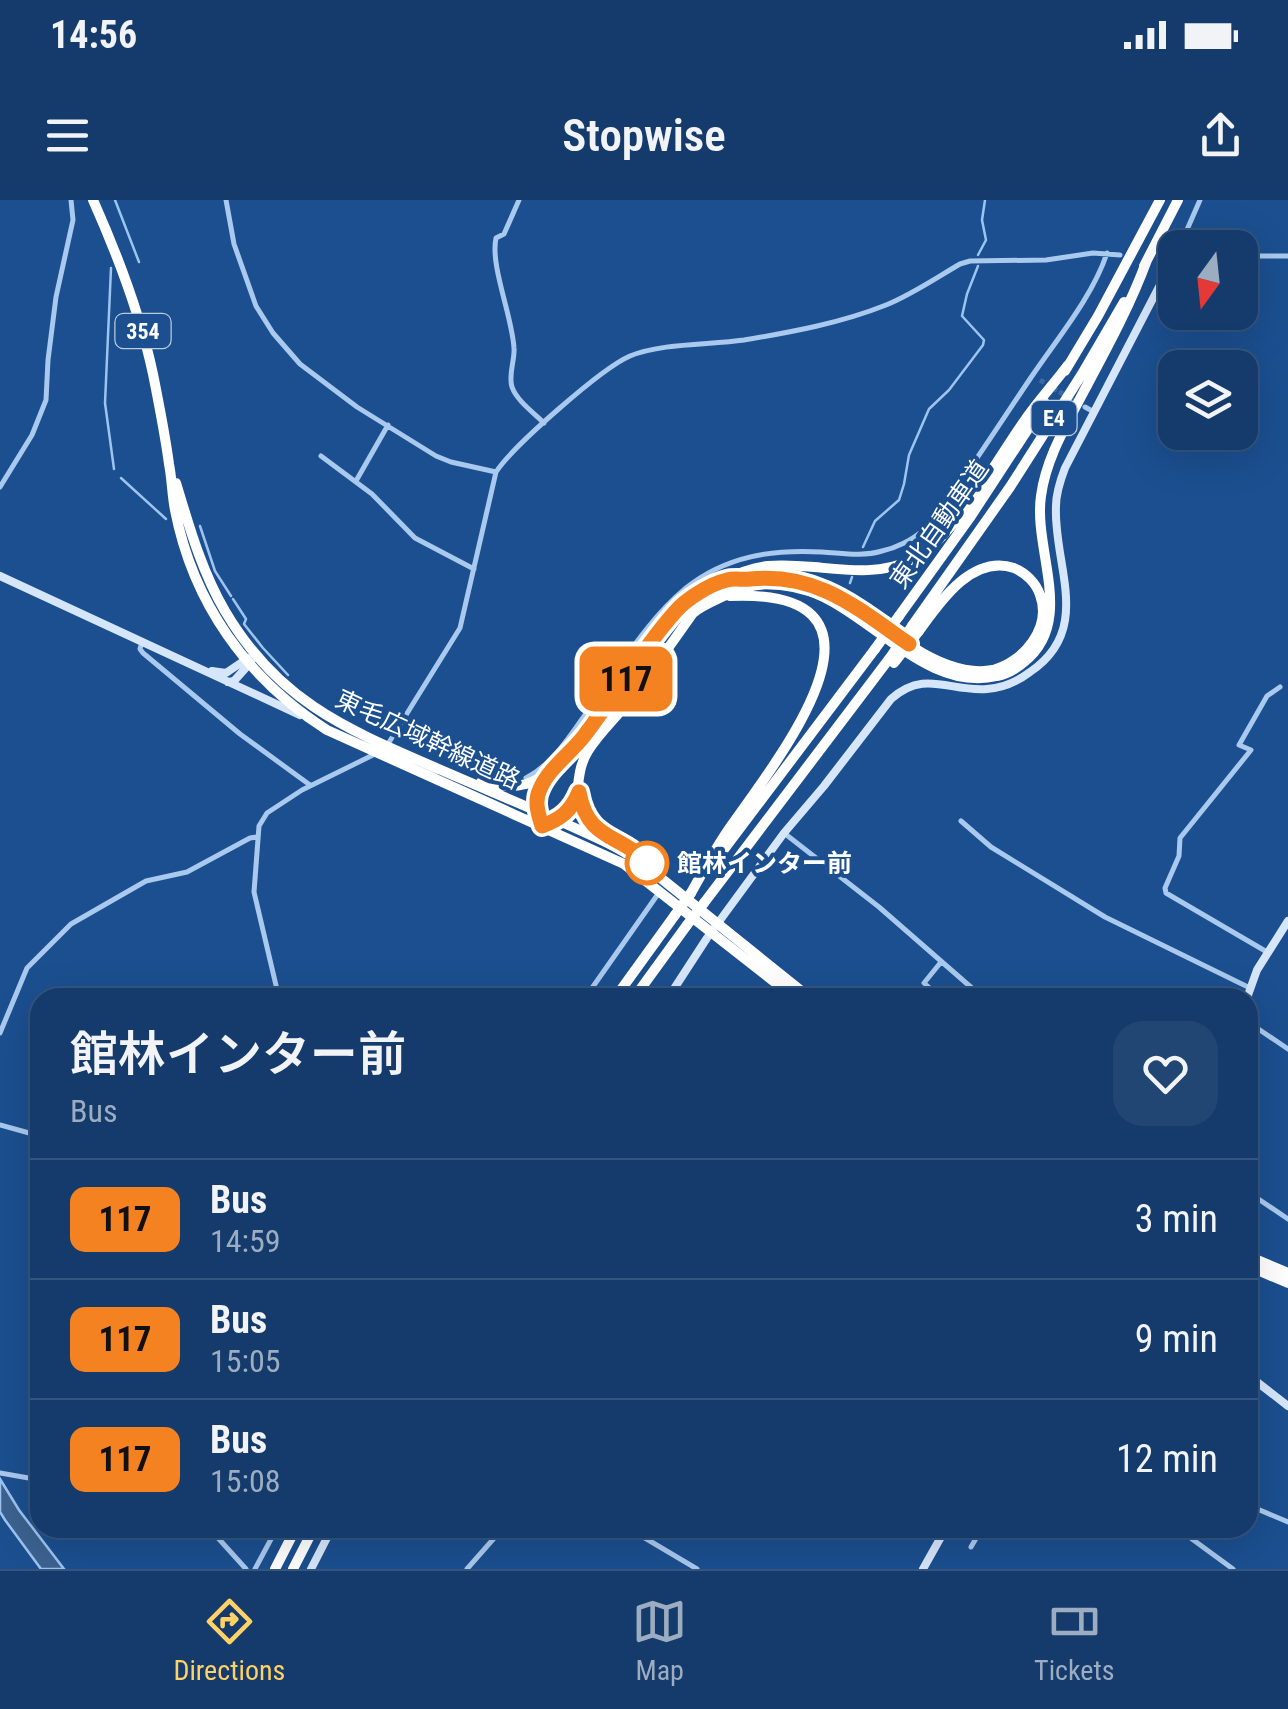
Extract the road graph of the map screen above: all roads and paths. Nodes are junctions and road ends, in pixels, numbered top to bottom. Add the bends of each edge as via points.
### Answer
1 (70, 200) edge
2 (93, 200) edge
3 (226, 200) edge
4 (508, 200) edge
5 (1178, 200) edge
6 (1200, 200) edge
7 (518, 202) edge
8 (1158, 204) edge
9 (1187, 230) edge
10 (1107, 254) junction
11 (1120, 254) dead end
12 (1258, 256) edge
13 (1288, 256) edge
14 (1147, 260) junction
15 (1158, 289) edge
16 (1068, 365) junction
17 (1032, 376) junction
18 (1040, 380) tunnel mouth
19 (1084, 407) tunnel mouth
20 (1094, 412) junction
21 (544, 424) junction
22 (388, 425) junction
23 (321, 456) dead end
24 (496, 472) junction
25 (356, 481) junction
26 (0, 488) edge
27 (474, 570) junction
28 (0, 576) edge
29 (726, 580) junction
30 (724, 596) junction
31 (916, 628) junction
32 (142, 642) junction
33 (250, 659) junction
34 (180, 660) junction
35 (226, 682) junction
36 (1280, 688) dead end
37 (313, 720) junction
38 (382, 749) junction
39 (549, 772) junction
40 (452, 775) junction
41 (526, 778) dead end
42 (310, 786) junction
43 (579, 792) junction
44 (537, 811) junction
45 (557, 820) junction
46 (960, 821) dead end
47 (542, 826) junction
48 (784, 832) junction
49 (257, 837) junction
50 (652, 871) junction
51 (660, 891) junction
52 (691, 892) junction
53 (1288, 921) edge
54 (715, 928) junction
55 (1267, 952) junction
56 (941, 962) junction
57 (278, 988) edge
58 (592, 988) edge
59 (621, 988) edge
60 (641, 988) edge
61 (675, 988) edge
62 (784, 988) edge
63 (796, 988) edge
64 (930, 988) edge
65 (972, 988) edge
66 (1239, 988) edge
67 (1251, 988) edge
68 (1258, 1029) edge
69 (0, 1033) edge
70 (1288, 1049) edge
71 (0, 1125) edge
72 (30, 1133) edge
73 (1258, 1199) edge
74 (1288, 1219) edge
75 (1258, 1260) edge
76 (1258, 1270) edge
77 (1288, 1273) edge
78 (1288, 1283) edge
79 (1258, 1382) edge
80 (1288, 1406) edge
81 (0, 1474) edge
82 (30, 1478) edge
83 (1258, 1509) edge
84 (1288, 1522) edge
85 (218, 1538) edge
86 (272, 1538) edge
87 (291, 1538) edge
88 (309, 1538) edge
89 (327, 1538) edge
90 (494, 1538) edge
91 (645, 1538) edge
92 (940, 1538) edge
93 (976, 1538) edge
94 (1191, 1538) edge
95 (971, 1547) dead end
96 (246, 1569) edge
97 (256, 1569) edge
98 (275, 1569) edge
99 (293, 1569) edge
100 (311, 1569) edge
101 (468, 1569) edge
102 (697, 1569) edge
103 (923, 1569) edge
104 (1232, 1569) edge

1 - 26 street via 73,220 56,297 46,400
2 - 33 highway, 東毛広域幹線道路 / 354 via 143,332 170,468 192,535
3 - 22 street via 237,255 265,323 314,377
4 - 7 street
5 - 14 highway, 東北自動車道 / E4
6 - 9 street
7 - 21 street via 494,254 514,350 511,384
8 - 16 highway, 東北自動車道 / E4
10 - 11 street
10 - 17 street
10 - 21 street via 970,261 846,318 634,355
12 - 13 street
14 - 30 highway via 1045,475 1039,520 1051,609 1042,640 1022,664 994,677 963,677 918,659 807,590 759,585
14 - 31 highway, 東北自動車道 / E4 via 1032,453
15 - 20 street
16 - 29 highway via 948,530 923,554 884,570 766,566
16 - 52 highway, 東北自動車道 / E4, bridge via 971,516
17 - 18 street
17 - 41 street via 924,530 882,552 768,552 706,574 660,613 563,745
19 - 20 street
20 - 48 street via 1058,488 1068,608 1052,653 1009,684 903,688
21 - 24 street
22 - 24 street via 443,459
22 - 25 street
23 - 25 street
24 - 27 street
25 - 27 street via 414,538
27 - 38 street via 460,628
28 - 32 street
29 - 31 highway via 785,578 823,588 924,654 973,671 1006,666 1032,644 1041,596 1013,568 982,570 958,583
29 - 39 highway via 676,610 584,736
30 - 43 highway via 693,613 591,746
30 - 52 highway via 766,596 801,607 821,630 825,658 808,710
31 - 60 highway, 東北自動車道 / E4, bridge
32 - 34 street
32 - 42 street via 143,653
33 - 34 street via 221,673
33 - 35 street
33 - 37 highway, 東毛広域幹線道路 / 354 via 284,700
33 - 38 highway, 東毛広域幹線道路 / 354
34 - 35 street
35 - 37 street
36 - 55 street via 1239,744 1251,750 1180,838 1165,888
37 - 38 highway, 東毛広域幹線道路 / 354 via 350,741
38 - 40 highway, 東毛広域幹線道路 / 354
38 - 42 street
38 - 47 highway, 東毛広域幹線道路 / 354
39 - 40 highway via 508,786
39 - 44 highway
40 - 44 highway, 東毛広域幹線道路 / 354
42 - 49 street via 267,813
43 - 45 highway
43 - 50 highway via 590,822 643,857
44 - 45 highway, 東毛広域幹線道路 / 354
44 - 47 highway
45 - 47 highway
45 - 50 highway, 東毛広域幹線道路 / 354
46 - 66 street via 990,847 1106,918
47 - 51 highway, 東毛広域幹線道路 / 354 via 624,864
48 - 54 street
48 - 56 street
49 - 57 street via 254,892
49 - 69 street via 187,872 146,881 71,924 28,968
50 - 54 highway, 東毛広域幹線道路 / 354
51 - 54 highway, 東毛広域幹線道路 / 354
51 - 58 street
52 - 59 highway, 東北自動車道 / E4, bridge
53 - 55 street
54 - 61 street
54 - 62 highway, 東毛広域幹線道路 / 354
54 - 63 highway, 東毛広域幹線道路 / 354
55 - 67 street
56 - 64 street via 924,983
56 - 65 street
68 - 70 street
71 - 72 street
73 - 74 street
75 - 77 highway
76 - 78 highway
79 - 80 street
81 - 82 street
83 - 84 street
85 - 96 street
86 - 97 street
87 - 98 highway
88 - 99 highway
89 - 100 street
90 - 101 street
91 - 102 street
92 - 103 street
93 - 95 street
94 - 104 street

